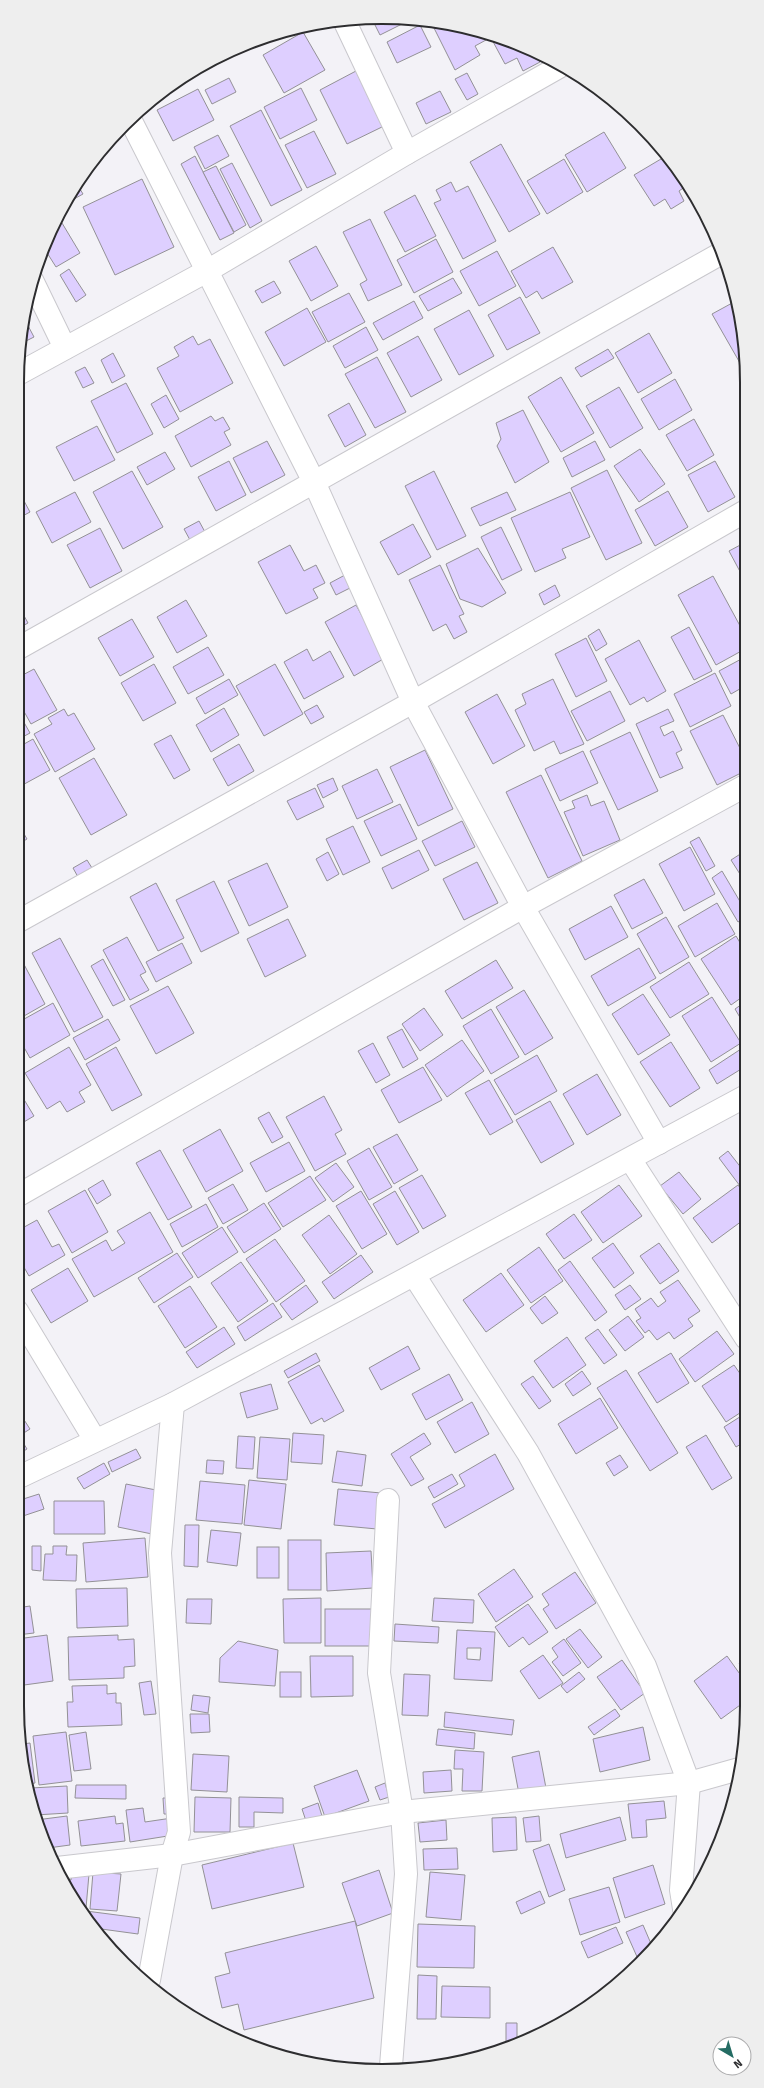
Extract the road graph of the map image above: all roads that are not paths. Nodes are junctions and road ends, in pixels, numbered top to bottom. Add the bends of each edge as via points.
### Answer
1 (347, 26) edge
2 (556, 69) edge
3 (133, 125) edge
4 (407, 153) junction
5 (717, 256) edge
6 (207, 271) junction
7 (36, 289) edge
8 (65, 348) junction
9 (25, 370) edge
10 (314, 482) junction
11 (740, 514) edge
12 (24, 645) edge
13 (413, 702) junction
14 (740, 789) edge
15 (523, 907) junction
16 (24, 918) edge
17 (740, 1099) edge
18 (659, 1143) junction
19 (630, 1159) junction
20 (24, 1192) edge
21 (414, 1275) junction
22 (24, 1323) edge
23 (740, 1329) edge
24 (173, 1404) junction
25 (95, 1440) junction
26 (24, 1475) edge
27 (388, 1500) dead end
28 (734, 1771) edge
29 (689, 1784) junction
30 (402, 1812) junction
31 (172, 1855) junction
32 (63, 1867) edge
33 (683, 1901) edge
34 (149, 1978) edge
35 (391, 2064) edge

1 - 4 street
2 - 4 street
3 - 6 street
4 - 6 street
5 - 10 street
6 - 8 street
6 - 10 street
7 - 8 street
8 - 9 street
10 - 12 street
10 - 13 street
11 - 13 street
13 - 15 street
13 - 16 street
14 - 15 street
15 - 18 street
15 - 20 street
17 - 18 street
18 - 19 street
19 - 21 street
19 - 23 street
21 - 24 street
21 - 29 street via 528,1453 645,1666
22 - 25 street
24 - 25 street
24 - 31 street via 160,1553 179,1809 179,1832
25 - 26 street
27 - 30 street via 379,1673
28 - 29 street
29 - 30 street
29 - 33 street via 681,1890
30 - 31 street
30 - 35 street via 406,1874
31 - 32 street
31 - 34 street

